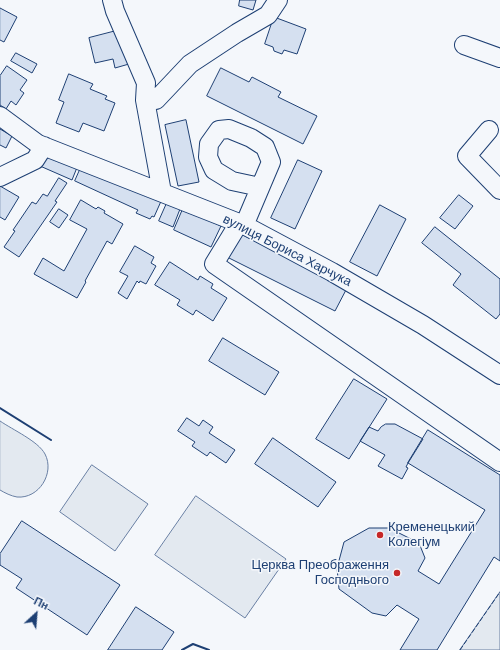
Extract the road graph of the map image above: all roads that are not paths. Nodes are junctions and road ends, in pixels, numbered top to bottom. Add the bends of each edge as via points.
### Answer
1 (112, 0) edge
2 (278, 0) edge
3 (464, 45) dead end
4 (500, 58) edge
5 (145, 100) junction
6 (0, 116) edge
7 (488, 130) dead end
8 (44, 146) junction
9 (0, 177) edge
10 (260, 188) dead end
11 (500, 190) edge
12 (160, 192) junction
13 (241, 224) junction
14 (500, 375) edge
15 (500, 462) edge

1 - 5 street via 114,11 146,83
2 - 5 street via 268,15 190,64 156,100
3 - 4 street
5 - 12 street
6 - 8 street, вулиця Бориса Харчука
7 - 11 street via 467,156
8 - 9 street via 35,160
8 - 12 street, вулиця Бориса Харчука
10 - 13 street
12 - 13 street, вулиця Бориса Харчука
13 - 14 street, вулиця Бориса Харчука via 332,272 423,325
13 - 15 street via 214,264

